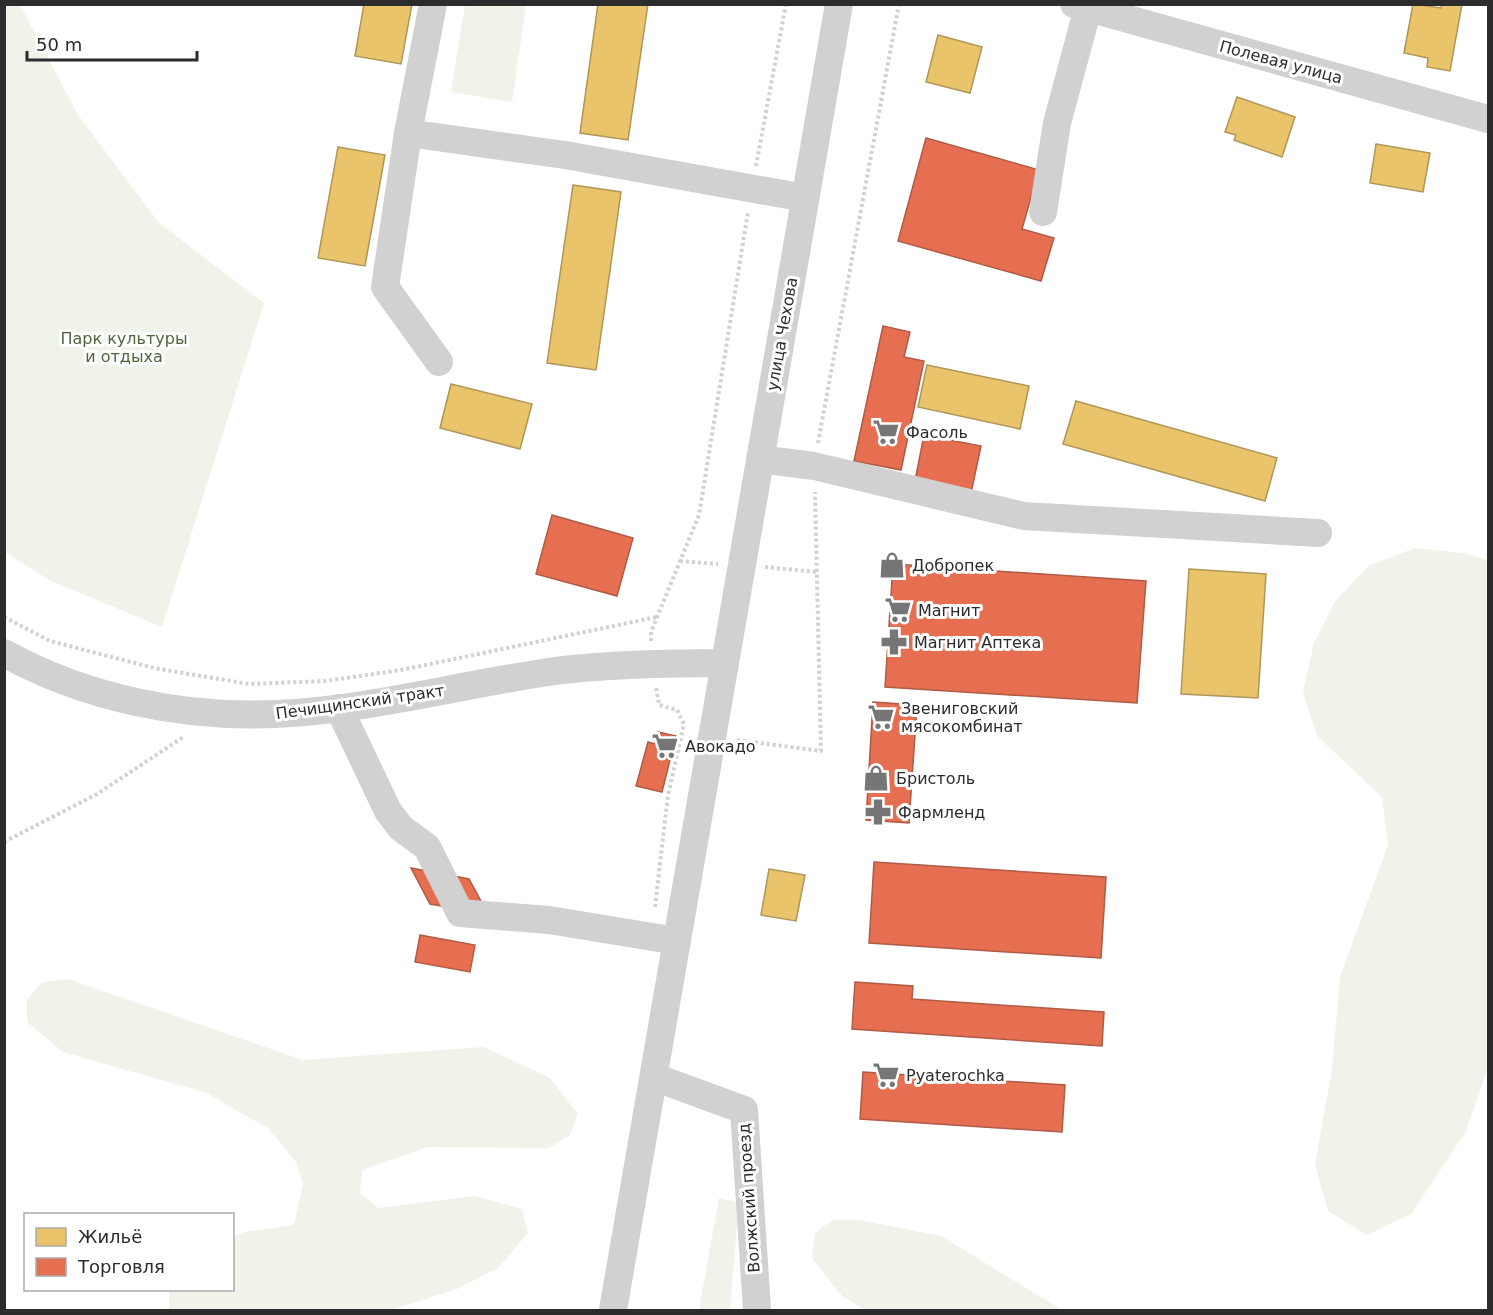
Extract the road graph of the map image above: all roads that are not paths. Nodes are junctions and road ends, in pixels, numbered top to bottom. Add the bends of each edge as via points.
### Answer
1 (433, 4) edge
2 (839, 4) edge
3 (1081, 6) edge
4 (1488, 119) edge
5 (408, 133) junction
6 (805, 198) junction
7 (1043, 212) dead end
8 (439, 362) dead end
9 (760, 459) junction
10 (1318, 533) dead end
11 (4, 653) edge
12 (725, 663) junction
13 (339, 708) junction
14 (677, 941) junction
15 (654, 1077) junction
16 (613, 1311) edge
17 (756, 1311) edge

1 - 5 street
2 - 6 street, улица Чехова
3 - 4 street, Полевая улица
3 - 7 street
5 - 6 street via 565,155
5 - 8 street via 385,287
6 - 9 street, улица Чехова
9 - 10 street via 814,466 1024,516
9 - 12 street, улица Чехова
11 - 13 street, Печищинский тракт via 31,668 99,694 161,707 218,714
12 - 13 street, Печищинский тракт via 652,663 562,670
12 - 14 street, улица Чехова
13 - 14 street via 388,811 401,828 427,847 460,913 549,920
14 - 15 street, улица Чехова
15 - 16 street, улица Чехова
15 - 17 street, Волжский проезд via 744,1110

